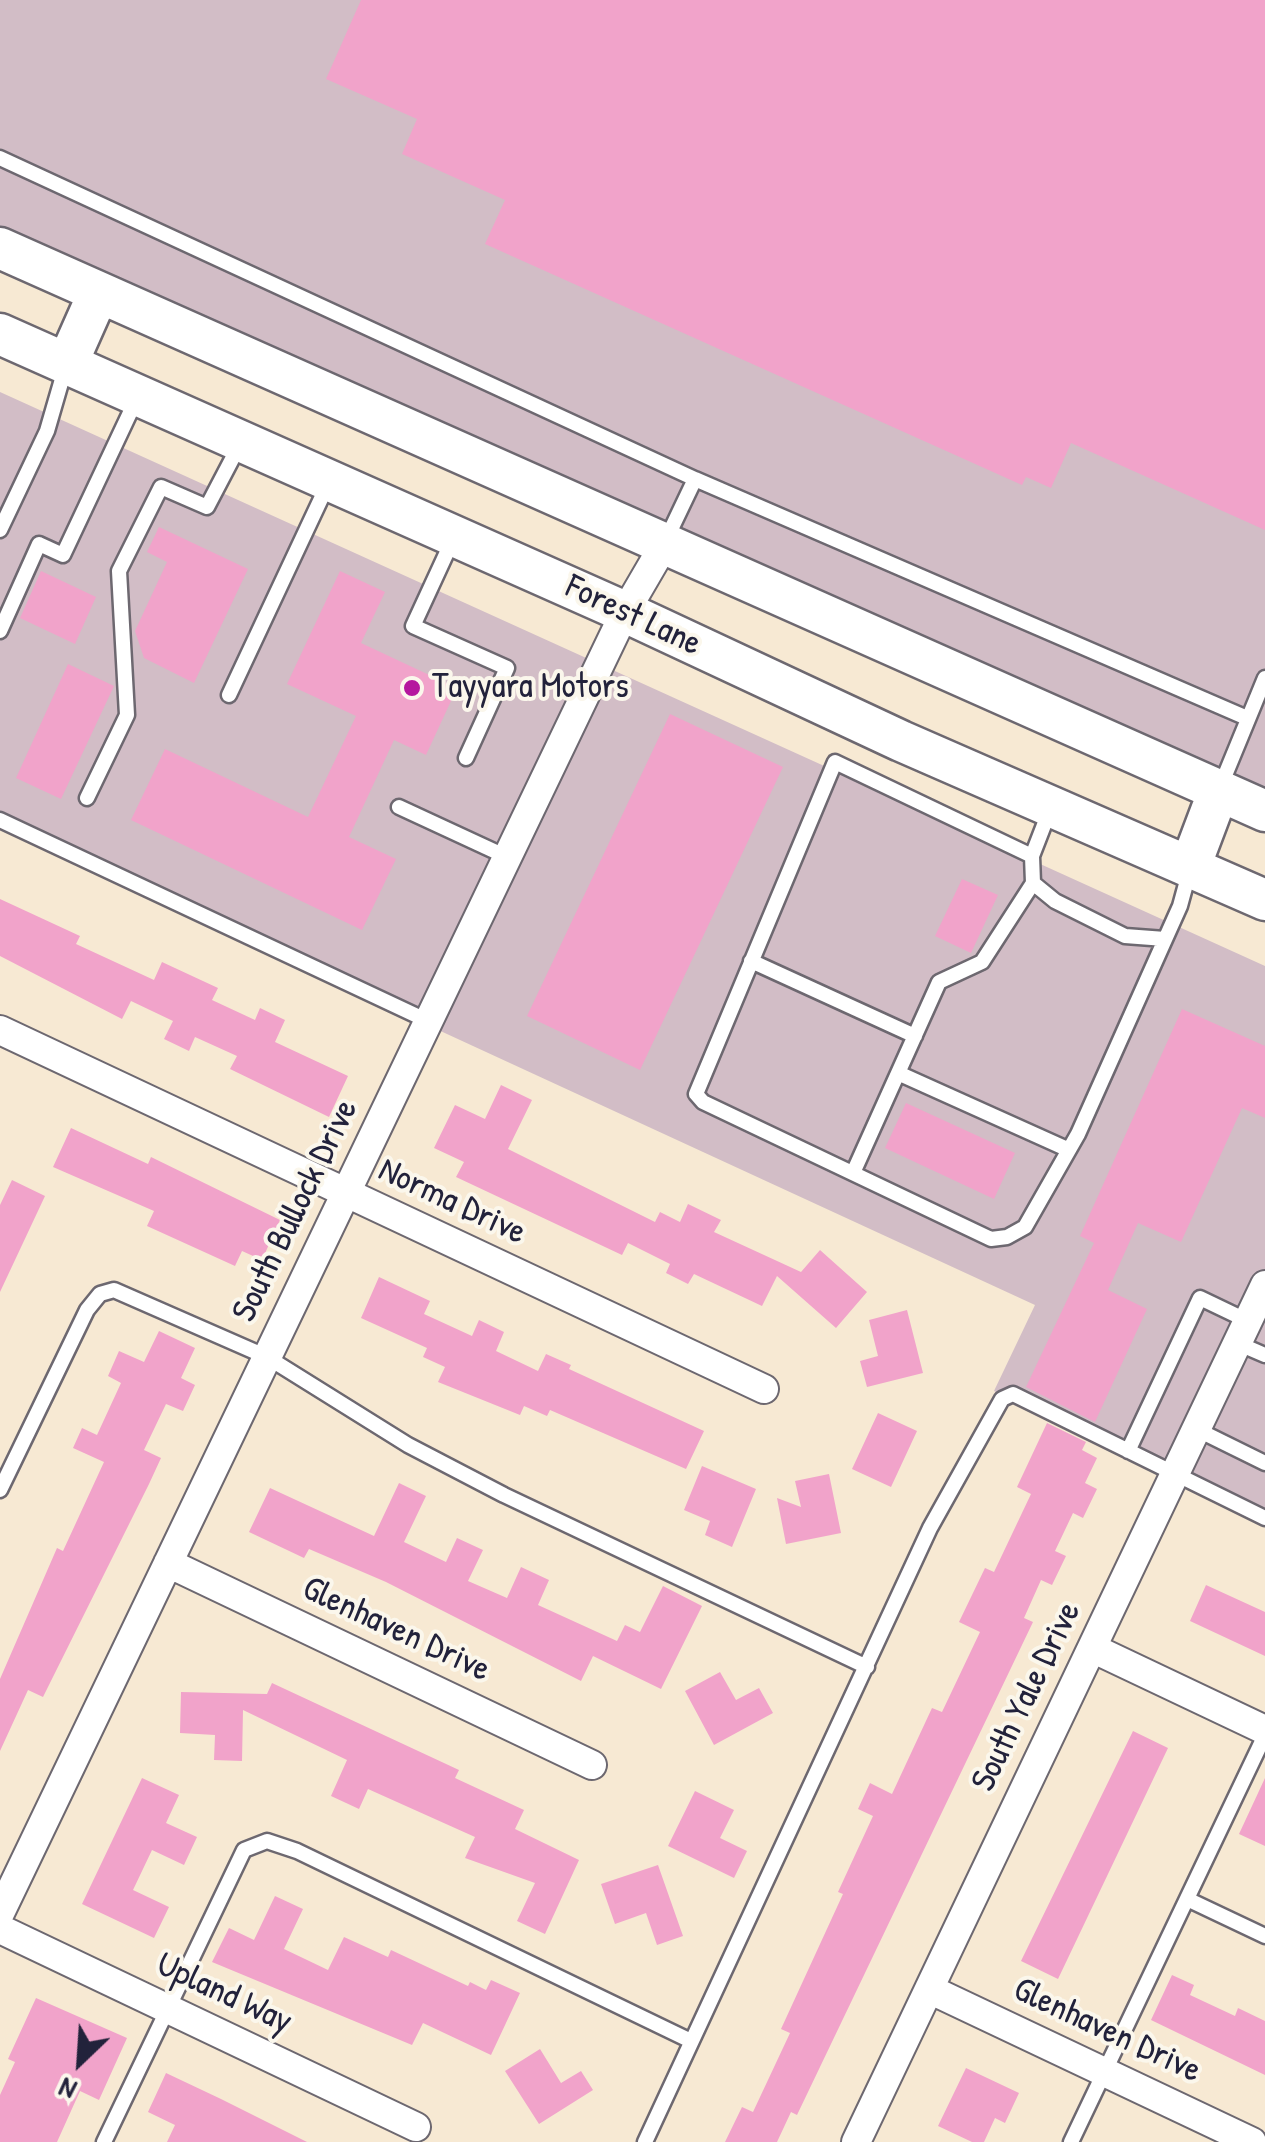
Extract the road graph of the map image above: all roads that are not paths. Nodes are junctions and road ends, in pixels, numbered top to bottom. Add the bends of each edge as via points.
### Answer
1 (0, 158) edge
2 (0, 248) edge
3 (100, 292) junction
4 (0, 334) edge
5 (67, 364) junction
6 (138, 395) junction
7 (242, 442) junction
8 (695, 479) junction
9 (329, 480) junction
10 (0, 530) edge
11 (454, 536) junction
12 (664, 545) junction
13 (626, 612) junction
14 (0, 631) edge
15 (1265, 678) edge
16 (229, 694) dead end
17 (1247, 718) junction
18 (466, 758) dead end
19 (1218, 790) junction
20 (87, 798) dead end
21 (399, 807) dead end
22 (1051, 807) junction
23 (1265, 811) edge
24 (0, 820) edge
25 (1032, 856) junction
26 (507, 857) junction
27 (1190, 867) junction
28 (1033, 883) junction
29 (1265, 900) edge
30 (1165, 939) junction
31 (751, 961) junction
32 (428, 1021) junction
33 (915, 1036) junction
34 (2, 1037) edge
35 (898, 1074) junction
36 (1067, 1149) junction
37 (853, 1174) junction
38 (346, 1193) junction
39 (1265, 1285) edge
40 (1243, 1332) junction
41 (1265, 1355) edge
42 (267, 1358) junction
43 (764, 1390) dead end
44 (1196, 1429) junction
45 (1128, 1451) junction
46 (1265, 1463) edge
47 (1174, 1475) junction
48 (0, 1490) edge
49 (1265, 1518) edge
50 (168, 1563) junction
51 (1092, 1648) junction
52 (867, 1667) junction
53 (1265, 1732) edge
54 (592, 1765) dead end
55 (1186, 1899) junction
56 (0, 1913) edge
57 (0, 1929) edge
58 (1265, 1936) edge
59 (929, 1988) junction
60 (168, 2009) junction
61 (692, 2041) junction
62 (1104, 2072) junction
63 (416, 2127) dead end
64 (104, 2142) edge
65 (645, 2142) edge
66 (856, 2142) edge
67 (1071, 2142) edge
68 (1252, 2142) edge

1 - 8 lane
2 - 3 main road
3 - 5 main road
3 - 12 main road
4 - 5 main road, Forest Lane
5 - 6 main road, Forest Lane
5 - 10 lane via 47,430
6 - 7 main road, Forest Lane
6 - 14 lane via 63,555 40,544
7 - 9 main road, Forest Lane
7 - 20 lane via 206,507 160,487 119,571 127,715
8 - 12 lane
8 - 17 lane
9 - 11 main road, Forest Lane
9 - 16 lane
11 - 13 main road, Forest Lane
11 - 18 lane via 413,626 507,668
12 - 13 street, South Bullock Drive
12 - 19 main road
13 - 22 main road, Forest Lane
13 - 26 street, South Bullock Drive
15 - 17 lane
17 - 19 lane
19 - 23 main road
19 - 27 main road
21 - 26 lane
22 - 25 lane
22 - 27 main road, Forest Lane
24 - 32 lane
25 - 28 lane
25 - 31 lane via 835,762
26 - 32 street, South Bullock Drive
27 - 29 main road, Forest Lane
27 - 30 lane
28 - 30 lane via 1054,901 1125,936
28 - 33 lane via 982,962 939,982
30 - 36 lane
31 - 33 lane
31 - 37 lane via 696,1094
32 - 38 street, South Bullock Drive
33 - 35 lane
34 - 38 street, Norma Drive
35 - 36 lane
35 - 37 lane
36 - 37 lane via 1025,1227 990,1238
38 - 42 street, South Bullock Drive
38 - 43 street, Norma Drive
39 - 40 street, South Yale Drive
40 - 41 lane
40 - 44 street, South Yale Drive
40 - 45 lane via 1200,1298
42 - 48 lane via 114,1290 100,1294
42 - 50 street, South Bullock Drive
42 - 52 lane via 504,1496
44 - 46 lane
44 - 47 street, South Yale Drive
45 - 47 lane
45 - 52 lane via 1014,1394 1002,1399 930,1528
47 - 49 lane
47 - 51 street, South Yale Drive
50 - 54 street, Glenhaven Drive
50 - 56 street, South Bullock Drive
51 - 53 street
51 - 59 street, South Yale Drive
52 - 61 lane
53 - 55 lane
55 - 58 lane
55 - 62 lane
57 - 60 street, Upland Way
59 - 62 street, Glenhaven Drive
59 - 66 street, South Yale Drive
60 - 61 lane via 244,1850 267,1841 298,1850
60 - 63 street, Upland Way
60 - 64 lane
61 - 65 lane
62 - 67 lane
62 - 68 street, Glenhaven Drive

